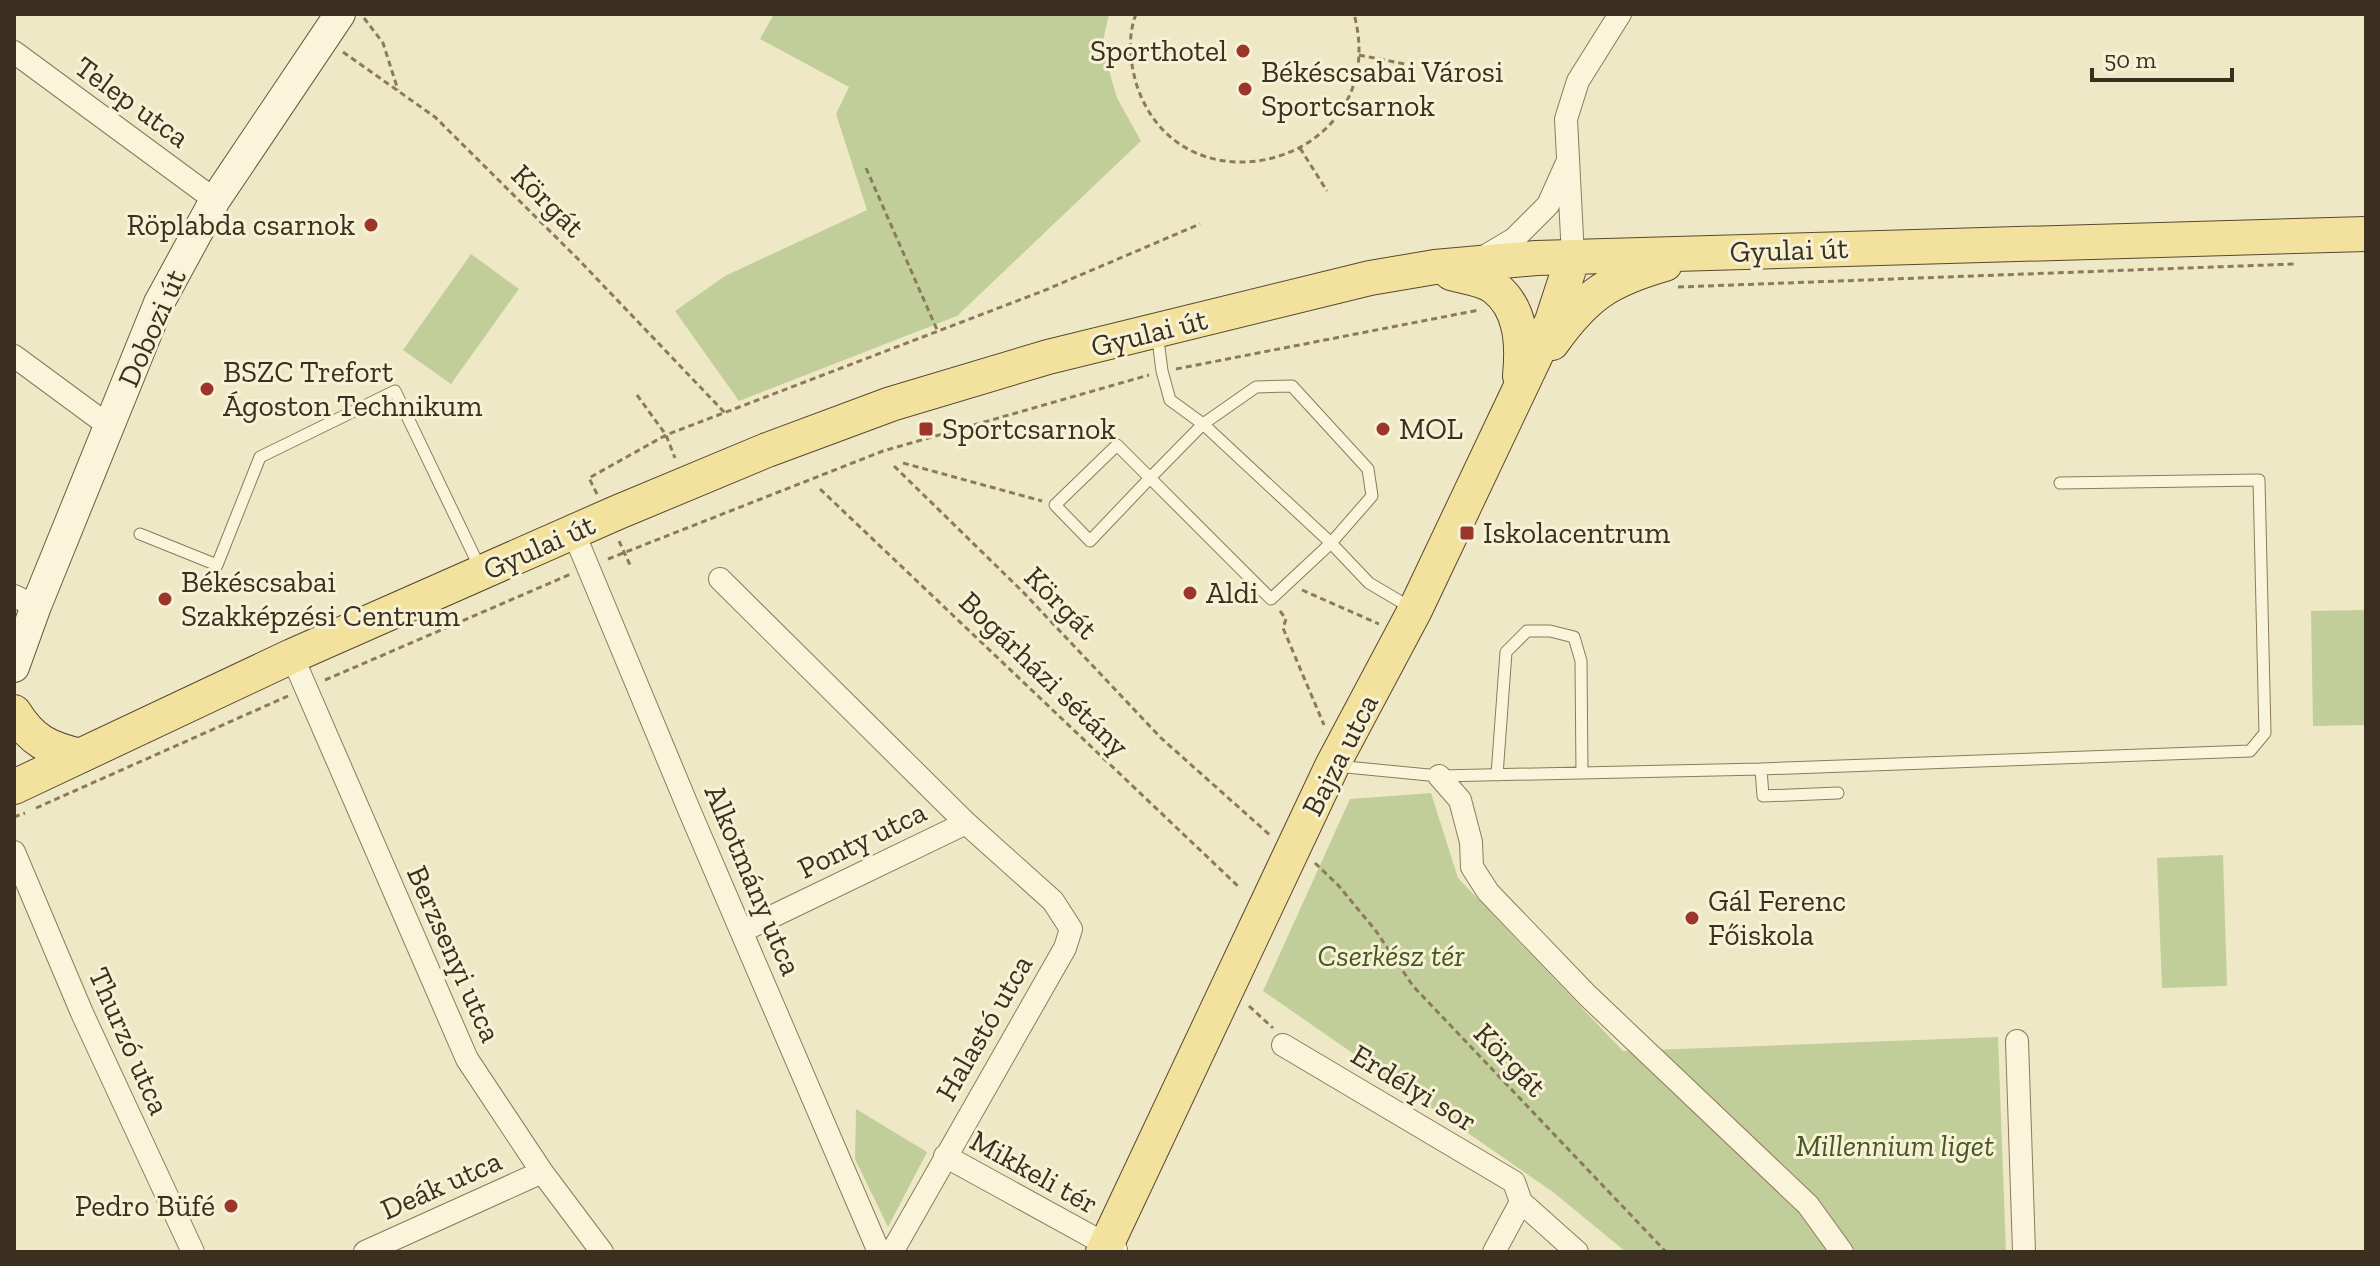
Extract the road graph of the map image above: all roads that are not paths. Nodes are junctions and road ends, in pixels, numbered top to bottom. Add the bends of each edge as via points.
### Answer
1 (340, 14) edge
2 (1620, 14) edge
3 (14, 52) edge
4 (1568, 160) junction
5 (215, 200) junction
6 (2366, 234) edge
7 (1706, 252) junction
8 (1573, 257) junction
9 (1472, 264) junction
10 (1435, 267) junction
11 (1157, 331) junction
12 (14, 356) edge
13 (1519, 389) junction
14 (1203, 424) junction
15 (109, 426) junction
16 (1150, 478) junction
17 (2060, 483) dead end
18 (573, 531) junction
19 (140, 534) dead end
20 (1331, 543) junction
21 (482, 572) junction
22 (720, 579) dead end
23 (25, 601) edge
24 (1408, 623) junction
25 (292, 656) junction
26 (14, 667) edge
27 (14, 712) edge
28 (80, 756) junction
29 (1335, 761) junction
30 (1761, 769) junction
31 (1582, 773) junction
32 (1497, 775) junction
33 (1439, 776) junction
34 (14, 787) edge
35 (1838, 793) dead end
36 (966, 823) junction
37 (14, 852) edge
38 (742, 931) junction
39 (2017, 1041) dead end
40 (1283, 1045) road end
41 (945, 1156) junction
42 (542, 1172) junction
43 (1518, 1192) junction
44 (1110, 1250) edge
45 (193, 1252) edge
46 (365, 1252) edge
47 (602, 1252) edge
48 (879, 1252) edge
49 (892, 1252) edge
50 (1494, 1252) edge
51 (1577, 1252) edge
52 (1842, 1252) edge
53 (2024, 1252) edge

1 - 5 main road, Dobozi út
2 - 4 street via 1578,81 1566,119
3 - 5 street, Telep utca
4 - 8 street
4 - 9 street via 1548,205 1514,239
5 - 15 main road, Dobozi út via 159,303
6 - 7 main road, Gyulai út
7 - 8 main road, Gyulai út
7 - 13 main road via 1602,288 1572,316
8 - 9 main road, Gyulai út
8 - 13 main road, Bajza utca via 1552,321
9 - 10 main road, Gyulai út
10 - 11 main road, Gyulai út
10 - 13 main road via 1492,286 1507,300 1523,342
11 - 14 lane via 1170,400
11 - 18 main road, Gyulai út via 891,404
12 - 15 street
13 - 24 main road, Bajza utca
14 - 16 lane
14 - 20 lane
14 - 20 lane via 1256,387 1292,386 1368,469 1372,496
15 - 23 main road, Dobozi út
16 - 16 lane via 1117,445 1055,505 1090,541
16 - 20 lane via 1271,599
17 - 30 lane via 2259,480 2265,733 2250,751
18 - 21 main road, Gyulai út
18 - 38 street, Alkotmány utca
19 - 21 lane via 217,565 260,457 395,391
20 - 24 lane
21 - 25 main road, Gyulai út
22 - 36 street
23 - 26 main road, Dobozi út
24 - 29 main road, Bajza utca
25 - 28 main road, Gyulai út
25 - 42 street, Berzsenyi utca via 467,1059
27 - 28 main road via 25,730 50,749
28 - 34 main road, Gyulai út
29 - 33 lane
29 - 44 main road, Bajza utca
30 - 31 lane
30 - 35 lane via 1763,796
31 - 32 lane
31 - 32 lane via 1581,661 1574,637 1527,631 1506,652
32 - 33 lane
33 - 52 street via 1460,800 1472,867 1488,892 1587,995 1808,1205
36 - 38 street, Ponty utca
36 - 41 street, Halastó utca via 1053,901 1071,929
37 - 45 street, Thurzó utca
38 - 48 street, Alkotmány utca
39 - 53 street
40 - 43 street, Erdélyi sor
41 - 44 street, Mikkeli tér
41 - 49 street, Mikkeli tér
42 - 46 street, Deák utca
42 - 47 street, Berzsenyi utca
43 - 50 street
43 - 51 street, Erdélyi sor

